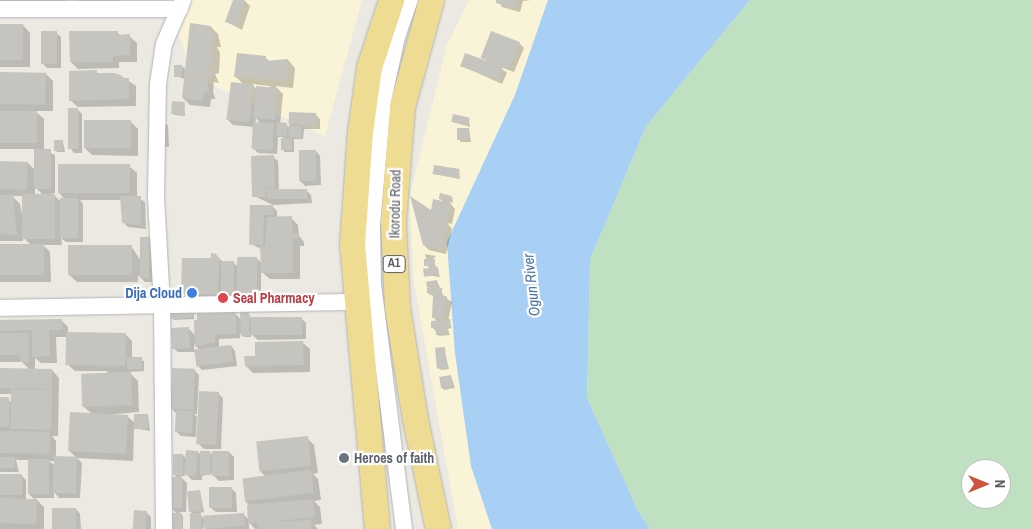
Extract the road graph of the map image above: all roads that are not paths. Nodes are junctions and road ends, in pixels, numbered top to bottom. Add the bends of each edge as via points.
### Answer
1 (391, 0) edge
2 (410, 0) edge
3 (431, 0) edge
4 (182, 5) edge
5 (0, 9) edge
6 (355, 302) junction
7 (162, 305) junction
8 (0, 308) edge
9 (164, 529) edge
10 (378, 529) edge
11 (404, 529) edge
12 (438, 529) edge

1 - 6 highway via 370,67 360,132 352,245
2 - 11 street via 397,37 382,101 372,225 373,282
3 - 12 highway, Ikorodu Road / A1 via 402,107 393,221 397,307 415,419
4 - 5 street
4 - 7 street via 164,44 158,84 156,196
6 - 7 street
6 - 10 highway
7 - 8 street
7 - 9 street

